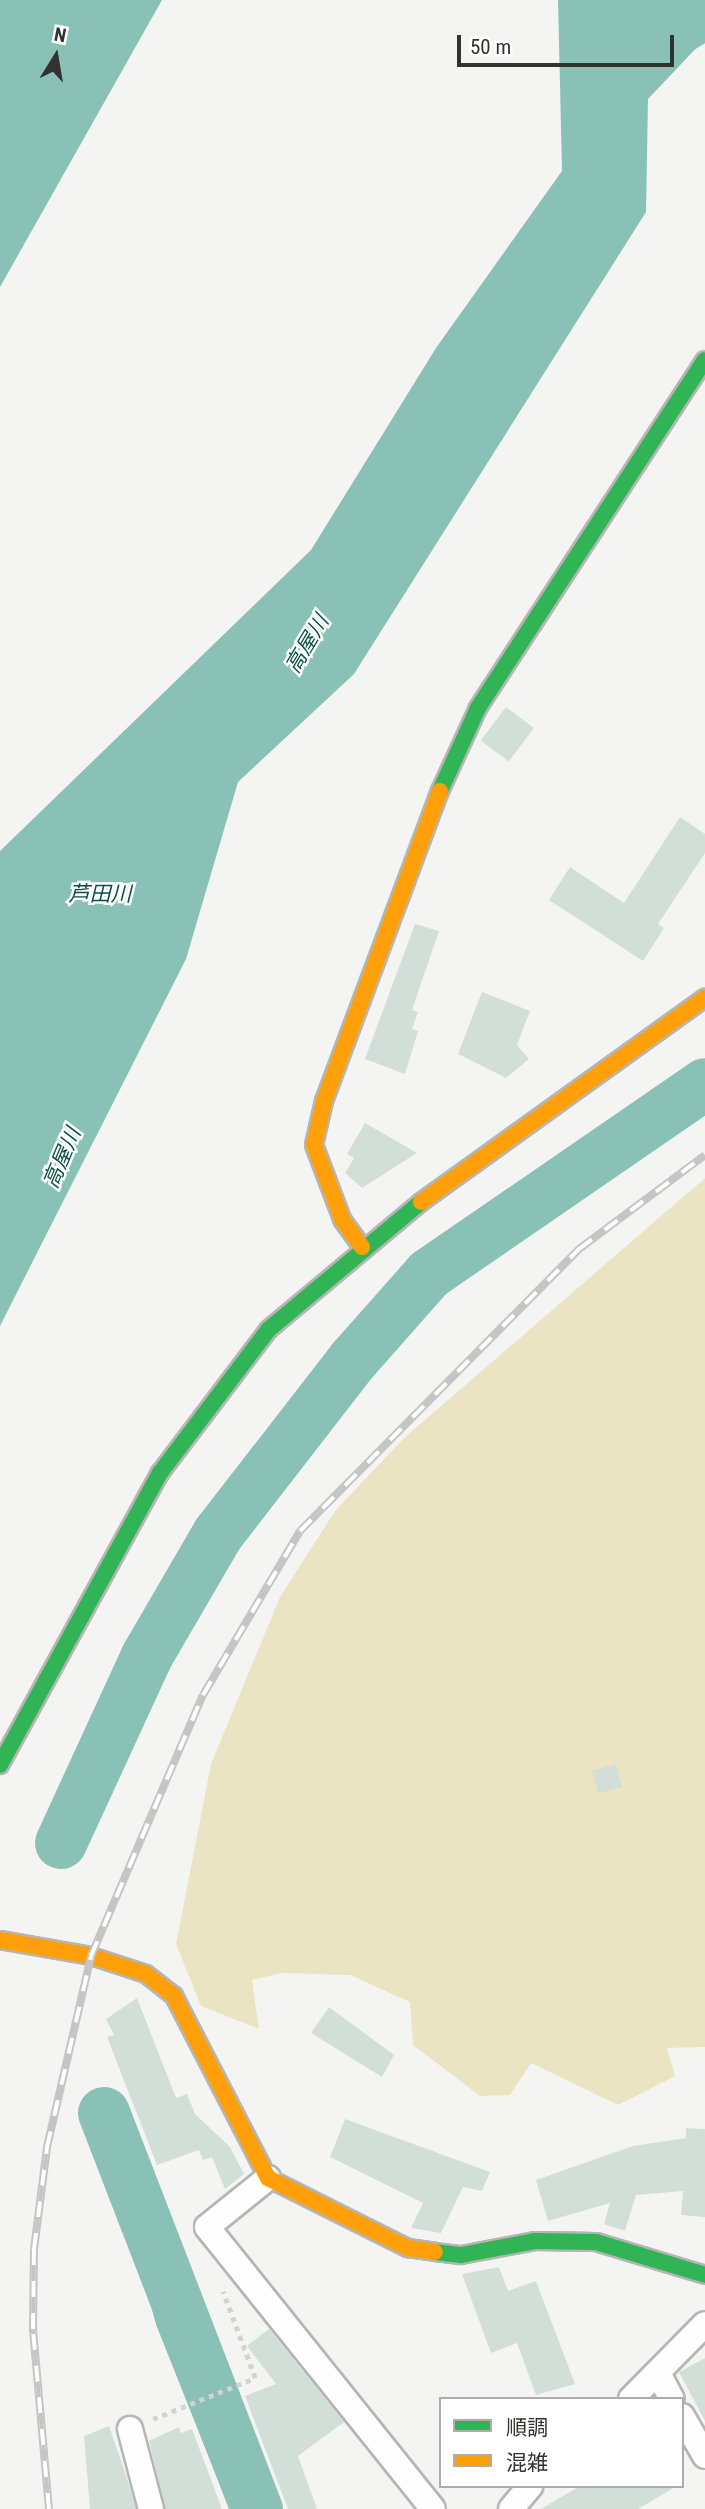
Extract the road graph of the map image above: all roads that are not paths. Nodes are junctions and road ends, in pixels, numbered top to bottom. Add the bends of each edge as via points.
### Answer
1 (705, 360) edge
2 (705, 998) edge
3 (362, 1247) junction
4 (0, 1765) edge
5 (0, 1940) edge
6 (268, 2178) junction
7 (705, 2275) edge
8 (705, 2324) edge
9 (659, 2375) junction
10 (633, 2397) edge
11 (671, 2397) edge
12 (684, 2419) edge
13 (130, 2429) dead end
14 (705, 2456) edge
15 (528, 2488) edge
16 (152, 2509) edge
17 (433, 2509) edge
18 (511, 2509) edge

1 - 3 street via 478,708 434,803 396,921 324,1101 314,1145 342,1219
2 - 3 street
3 - 4 street via 268,1330 160,1473
5 - 6 street via 91,1956 146,1974 174,1996
6 - 7 street via 408,2248 461,2255 535,2241 596,2242
6 - 17 street via 207,2227
8 - 9 street
9 - 10 street
9 - 11 street
12 - 14 street
13 - 16 street
15 - 18 street

